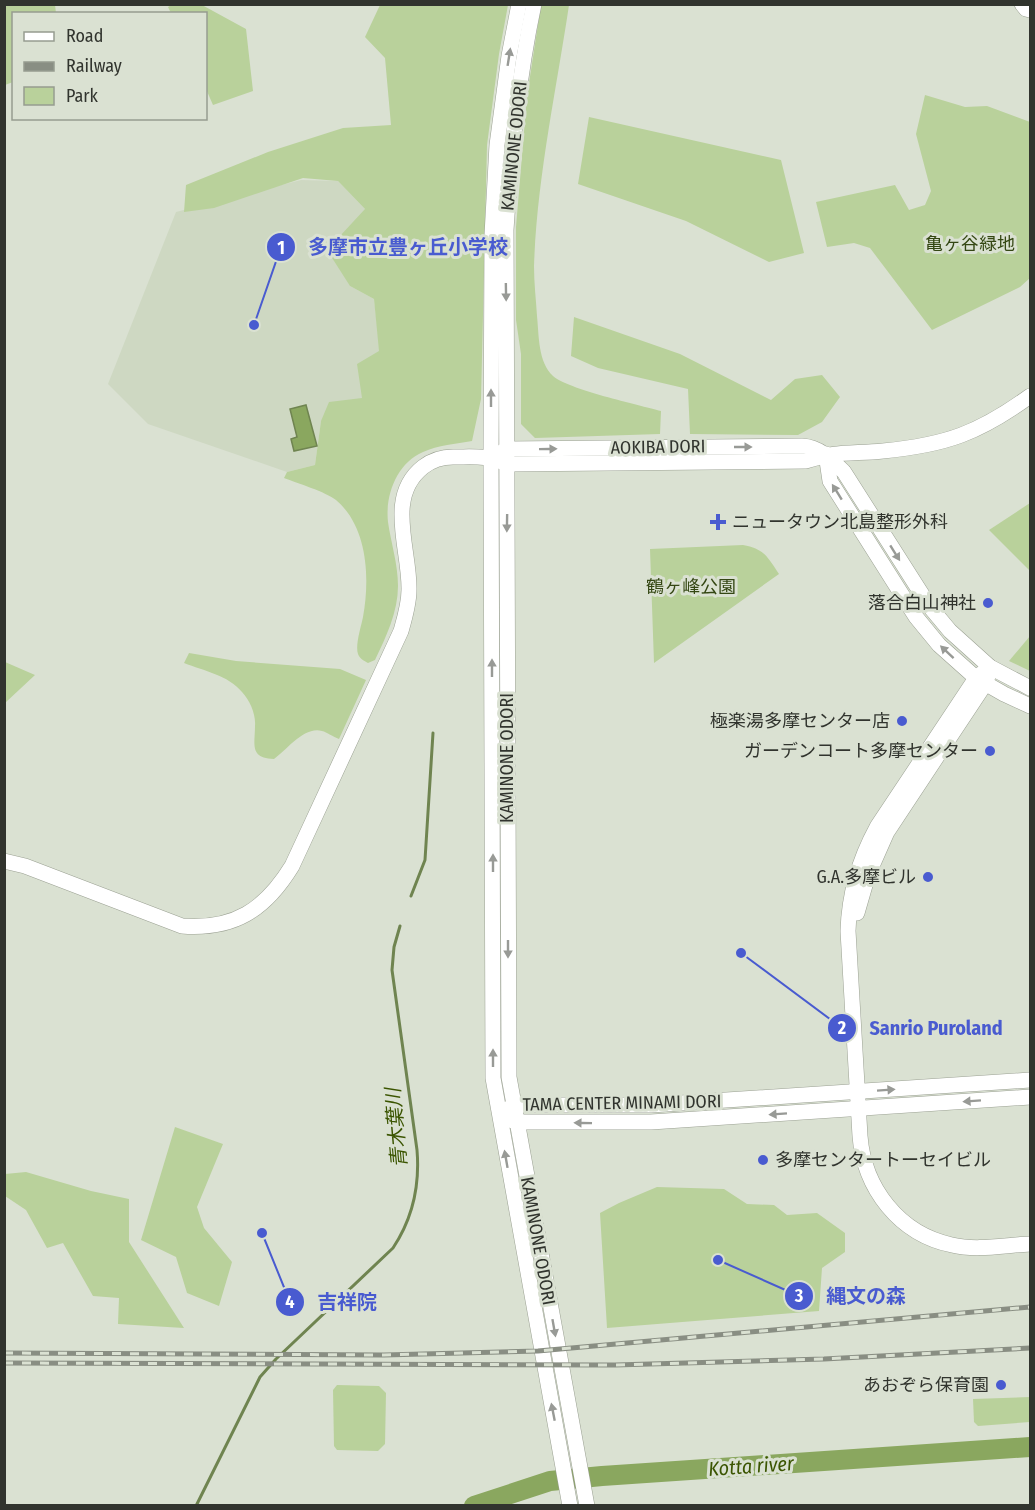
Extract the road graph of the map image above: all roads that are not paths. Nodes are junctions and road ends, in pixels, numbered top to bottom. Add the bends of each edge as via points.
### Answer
1 (519, 4) edge
2 (534, 4) edge
3 (1022, 4) edge
4 (1030, 10) edge
5 (1030, 396) edge
6 (826, 454) junction
7 (491, 457) junction
8 (507, 457) junction
9 (990, 667) junction
10 (981, 681) junction
11 (1030, 688) edge
12 (1030, 706) edge
13 (4, 861) edge
14 (1030, 1080) edge
15 (858, 1092) junction
16 (1030, 1097) edge
17 (513, 1105) junction
18 (859, 1108) junction
19 (498, 1116) junction
20 (516, 1122) junction
21 (1030, 1244) edge
22 (586, 1500) edge
23 (570, 1501) edge

7 -> 1 street, KAMINONE ODORI via 492,235 497,145
2 -> 8 street, KAMINONE ODORI via 511,150 506,230
3 - 4 street
5 - 6 street, AOKIBA DORI via 984,426 943,442 881,452
6 - 8 street, AOKIBA DORI via 809,446 682,455
6 -> 9 street via 844,472 930,607
10 -> 6 street via 939,645 916,617 830,481
7 - 8 street, AOKIBA DORI
7 - 13 street via 444,457 429,462 415,473 405,489 401,505 409,588 401,631 292,866 263,903 228,923 201,928 182,926
19 -> 7 street, KAMINONE ODORI via 493,1078
8 -> 17 street, KAMINONE ODORI via 508,1042
9 - 10 street
9 - 11 street
10 - 12 street
10 - 15 street via 887,832 862,892 850,955
15 -> 14 street, TAMA CENTER MINAMI DORI
15 - 17 street, TAMA CENTER MINAMI DORI via 651,1105
15 - 18 street
16 -> 18 street, TAMA CENTER MINAMI DORI
17 - 19 street, TAMA CENTER MINAMI DORI
17 - 20 street, KAMINONE ODORI
18 -> 20 street, TAMA CENTER MINAMI DORI via 651,1122
18 - 21 street via 864,1165 870,1180 904,1222 921,1234 953,1245
19 - 20 street, TAMA CENTER MINAMI DORI
23 -> 19 street, KAMINONE ODORI
20 -> 22 street, KAMINONE ODORI

